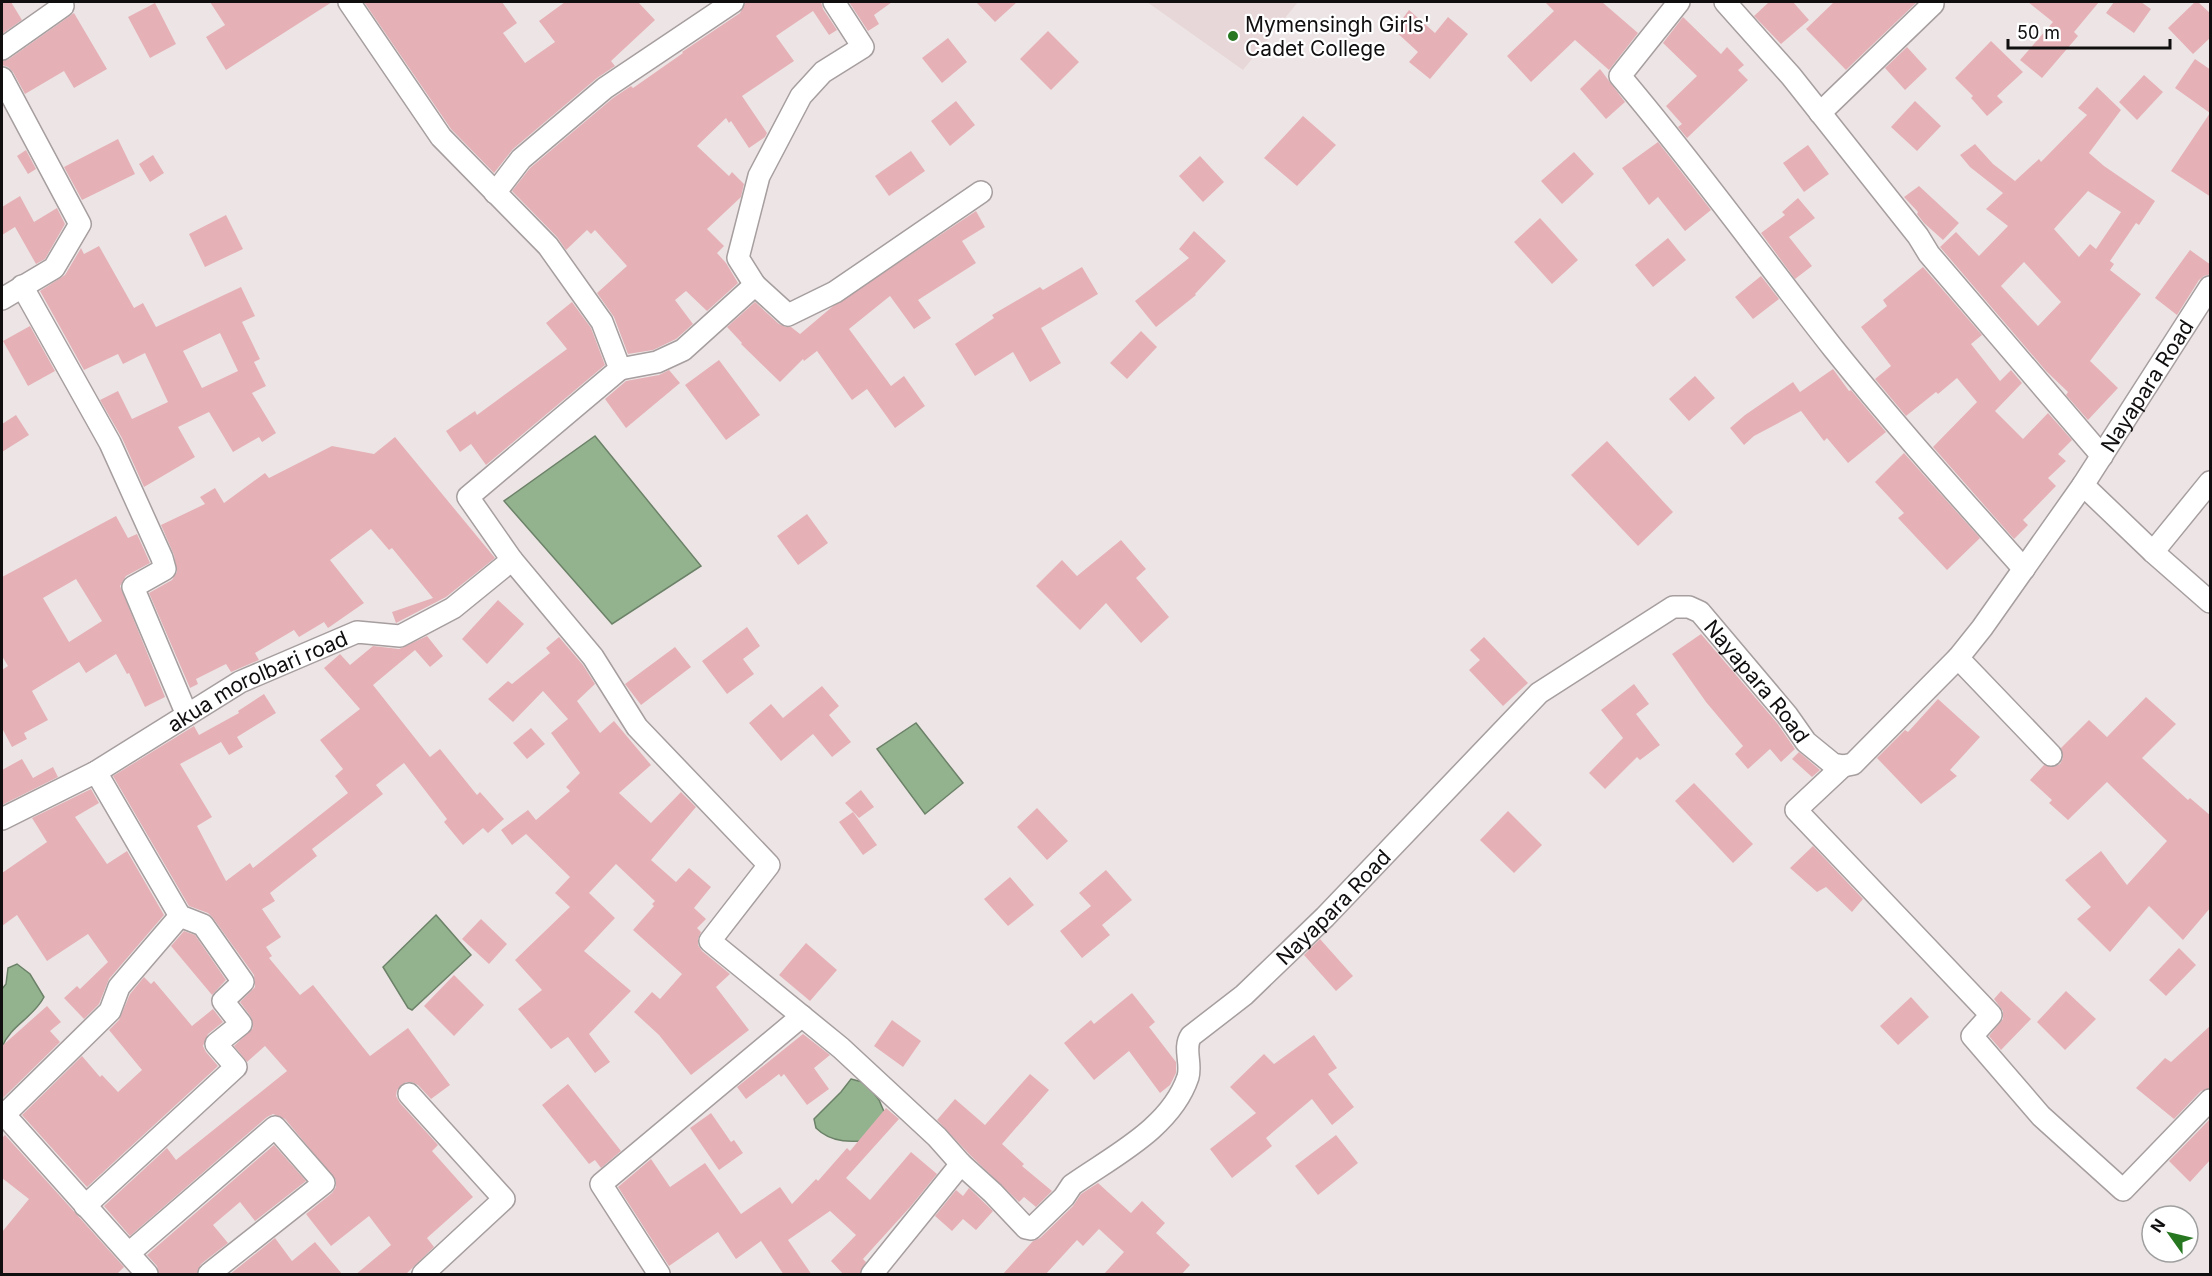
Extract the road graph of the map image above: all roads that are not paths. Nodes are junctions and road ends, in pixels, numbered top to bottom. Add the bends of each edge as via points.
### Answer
1 (349, 2) edge
2 (733, 2) edge
3 (834, 2) edge
4 (1678, 2) edge
5 (1725, 2) edge
6 (1933, 4) dead end
7 (63, 6) dead end
8 (2, 49) edge
9 (2, 78) edge
10 (1820, 113) junction
11 (981, 192) dead end
12 (495, 193) junction
13 (755, 285) junction
14 (22, 286) junction
15 (2211, 286) edge
16 (2, 299) edge
17 (620, 369) junction
18 (2102, 456) junction
19 (2211, 482) edge
20 (2083, 485) junction
21 (2152, 552) junction
22 (512, 560) junction
23 (2024, 569) junction
24 (2211, 602) edge
25 (1958, 658) junction
26 (187, 715) junction
27 (2051, 755) dead end
28 (1843, 766) junction
29 (96, 772) junction
30 (2, 819) edge
31 (180, 915) junction
32 (802, 1016) junction
33 (409, 1094) dead end
34 (2211, 1100) edge
35 (3, 1114) edge
36 (961, 1164) junction
37 (85, 1206) junction
38 (129, 1253) junction
39 (147, 1275) edge
40 (209, 1275) edge
41 (423, 1275) edge
42 (659, 1275) edge
43 (872, 1275) edge

1 - 12 street via 441,137
2 - 12 street via 605,88 521,159
3 - 13 street via 862,47 823,72 807,88 759,176 738,258
4 - 23 street via 1620,76 1668,132 1833,348
5 - 10 street
6 - 10 street
7 - 8 street
9 - 14 street via 80,224 54,268
10 - 18 street via 1929,254
11 - 13 street via 835,292 788,315
12 - 17 street via 548,246 602,322
13 - 17 street via 683,350 657,362
14 - 16 street
14 - 26 street via 110,443 162,558 165,569 133,587
15 - 18 street, Nayapara Road
17 - 22 street via 468,497
18 - 20 street, Nayapara Road
19 - 21 street
20 - 21 street
20 - 23 street, Nayapara Road
21 - 24 street
22 - 26 street, akua morolbari road via 453,608 400,636 357,632 240,682
22 - 32 street via 593,657 637,727 769,866 710,941
23 - 25 street, Nayapara Road
25 - 27 street
25 - 28 street, Nayapara Road via 1870,749 1853,764
26 - 29 street, akua morolbari road
28 - 34 street via 1797,810 1991,1015 1972,1036 2041,1116 2123,1190
28 - 36 street, Nayapara Road via 1833,764 1806,742 1700,612 1672,607 1539,693 1325,917 1244,995 1191,1036 1188,1076 1172,1106 1149,1131 1072,1185 1035,1227 1026,1228
29 - 30 street, akua morolbari road
29 - 31 street
31 - 35 street via 119,987 110,1011
31 - 37 street via 203,926 243,981 223,1001 242,1024 216,1044 236,1066
32 - 36 street via 937,1137
32 - 42 street via 601,1184
33 - 41 street via 504,1199
35 - 37 street
36 - 43 street
37 - 38 street
38 - 39 street
38 - 40 street via 275,1127 324,1183

